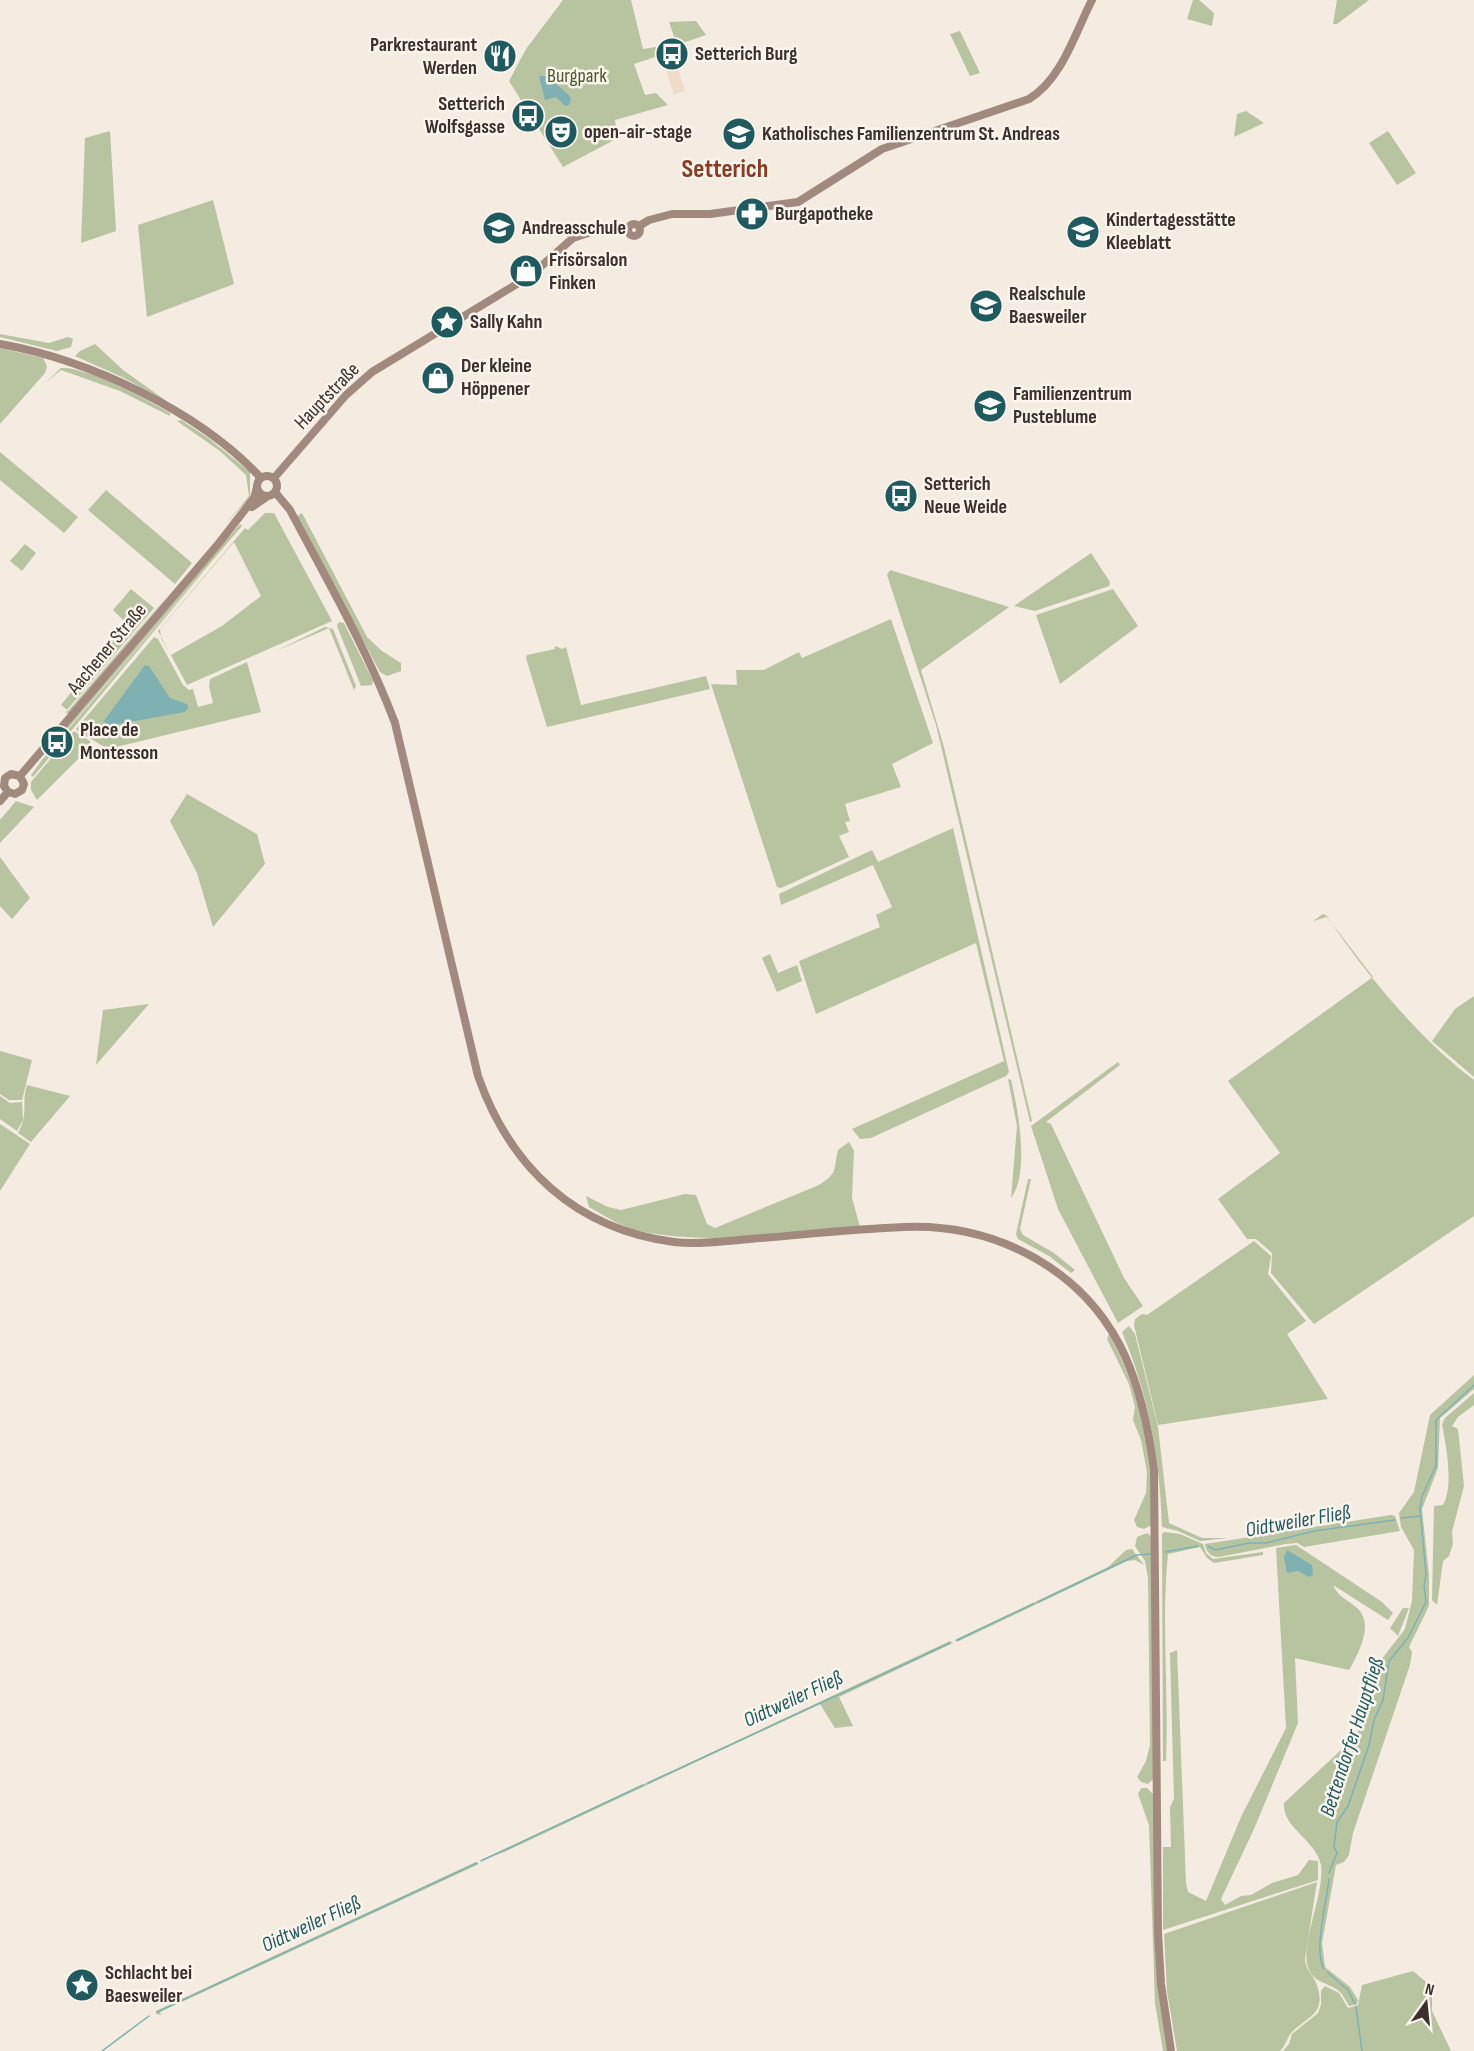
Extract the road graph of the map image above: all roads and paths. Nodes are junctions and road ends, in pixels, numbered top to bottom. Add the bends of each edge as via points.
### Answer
1 (1092, 0) edge
2 (0, 344) edge
3 (261, 478) junction
4 (274, 478) junction
5 (257, 487) junction
6 (271, 494) junction
7 (219, 543) junction
8 (20, 776) junction
9 (8, 792) junction
10 (0, 801) edge
11 (1171, 2051) edge

1 - 4 main road, Hauptstraße via 1054,74 1029,99 882,149 798,202 710,214 672,214 639,226 640,233 635,237 627,230 604,228 567,242 530,276 372,372 346,395
2 - 3 main road via 78,366 162,404 223,445
3 - 4 main road
3 - 5 main road
4 - 6 main road via 278,484
5 - 6 main road via 260,493
5 - 7 main road, Aachener Straße via 254,498
6 - 7 main road, Aachener Straße via 258,501
6 - 11 main road via 290,510 381,685 402,744 478,1076 490,1110 524,1162 549,1187 610,1226 675,1242 936,1226 990,1238 1023,1250 1066,1280 1100,1314 1115,1338 1137,1387 1154,1470 1158,1933
7 - 8 main road, Aachener Straße
8 - 9 main road via 24,781 22,790
8 - 9 main road via 11,774 5,778
9 - 10 main road

